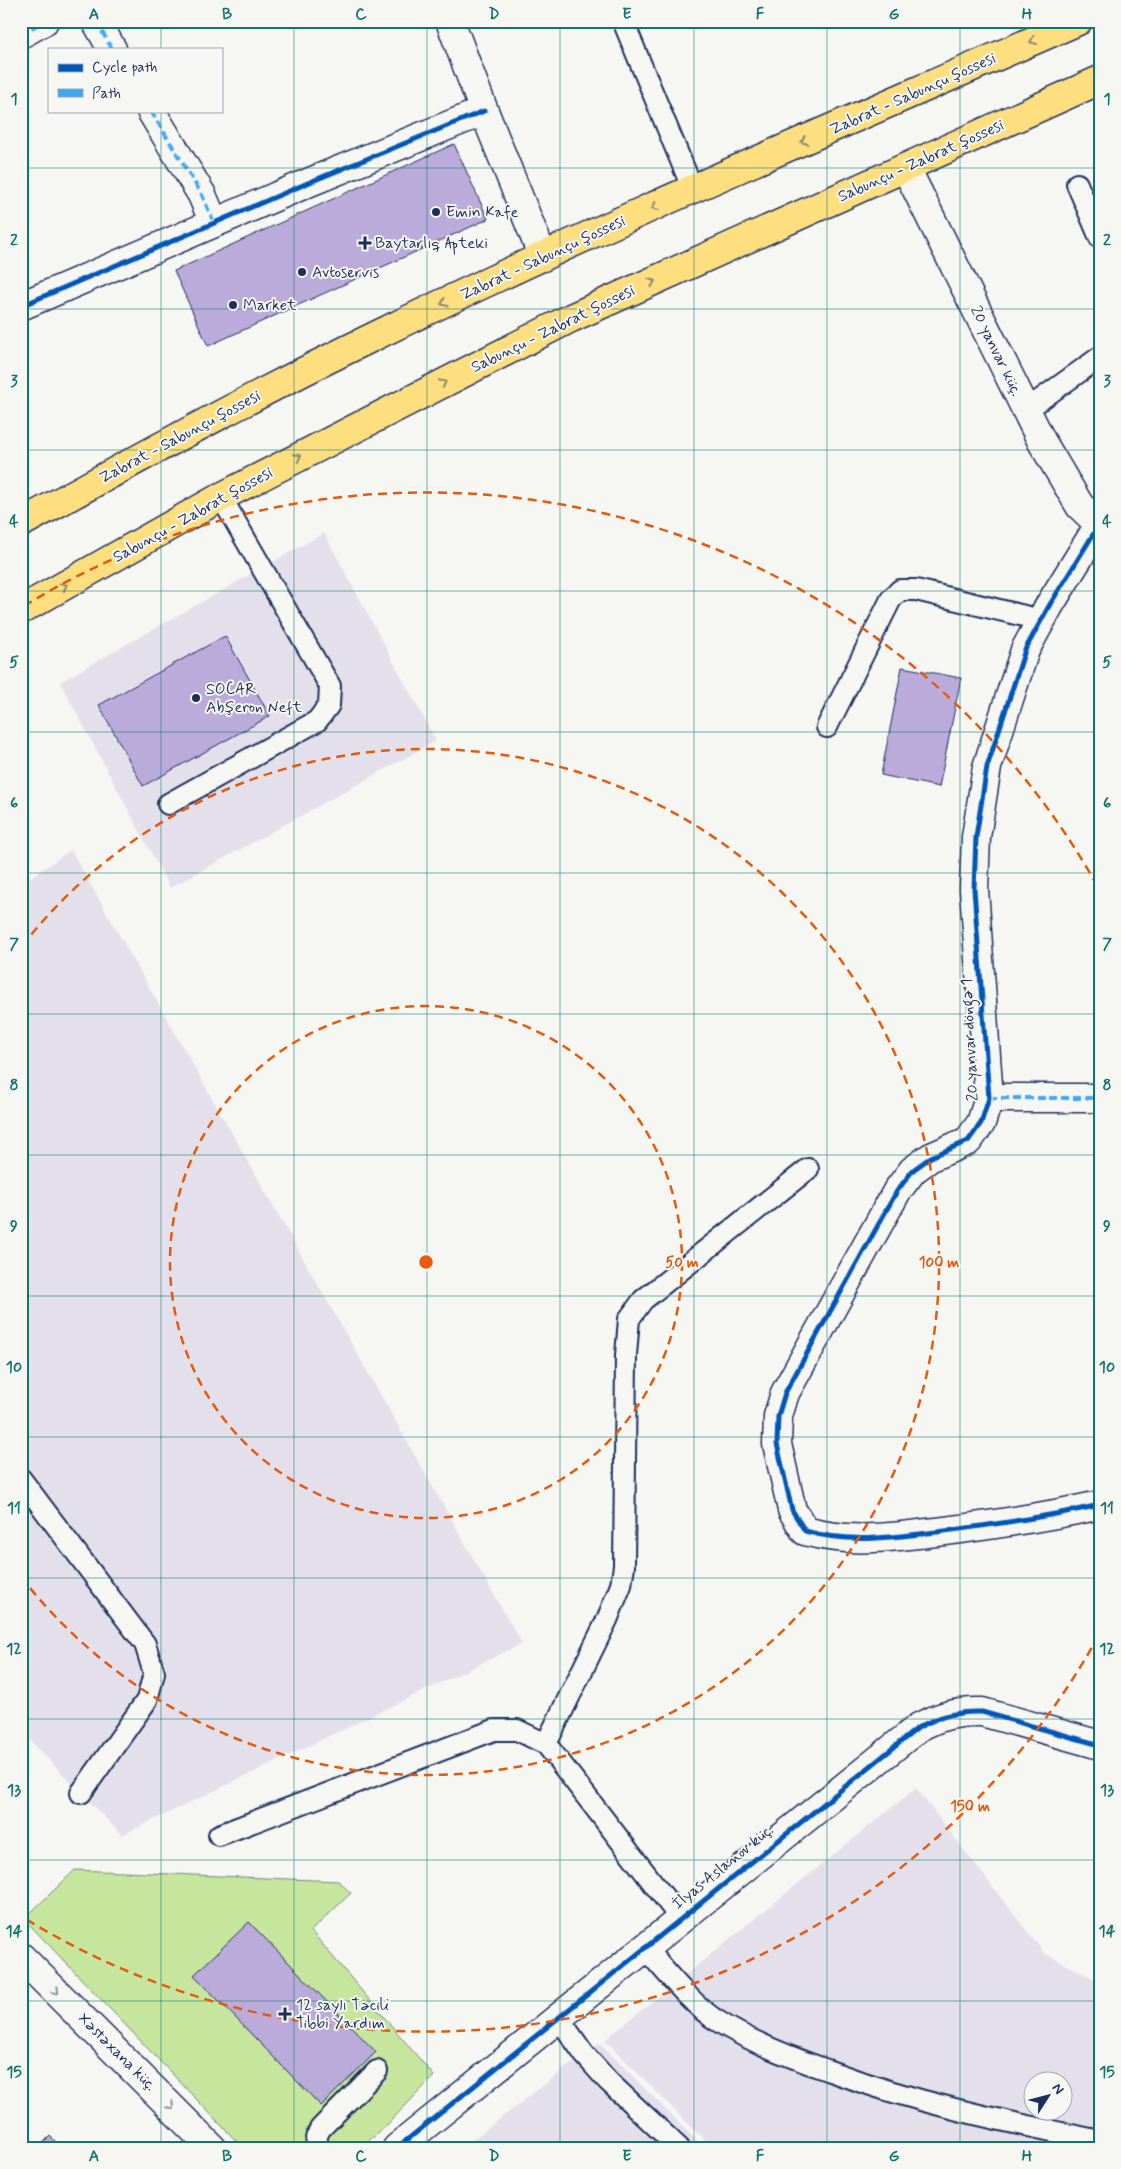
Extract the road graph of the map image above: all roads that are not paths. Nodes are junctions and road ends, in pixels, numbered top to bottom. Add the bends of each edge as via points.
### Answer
1 (44, 21) edge
2 (96, 21) edge
3 (450, 21) edge
4 (623, 21) edge
5 (1062, 24) edge
6 (21, 34) edge
7 (111, 48) edge
8 (1100, 80) edge
9 (484, 111) junction
10 (152, 112) edge
11 (906, 168) junction
12 (1077, 184) dead end
13 (694, 190) junction
14 (214, 223) junction
15 (1100, 238) edge
16 (543, 257) junction
17 (21, 306) edge
18 (1100, 357) edge
19 (1026, 410) junction
20 (221, 497) junction
21 (21, 523) edge
22 (1100, 525) edge
23 (21, 610) edge
24 (1041, 620) junction
25 (827, 727) dead end
26 (168, 804) dead end
27 (989, 1098) junction
28 (1100, 1098) edge
29 (808, 1169) dead end
30 (21, 1479) edge
31 (1100, 1504) edge
32 (546, 1744) junction
33 (1100, 1745) edge
34 (81, 1793) dead end
35 (219, 1835) dead end
36 (680, 1918) junction
37 (644, 1947) junction
38 (21, 1957) edge
39 (558, 2017) junction
40 (377, 2071) dead end
41 (1100, 2146) edge
42 (212, 2148) edge
43 (319, 2148) edge
44 (397, 2148) edge
45 (679, 2148) edge

1 - 6 street
2 - 7 street
3 - 9 street
4 - 13 lane
5 -> 13 main road, Zabrat - Sabunçu şossesi
8 - 11 main road, Sabunçu - Zabrat şossesi
9 - 14 street
9 - 16 street
10 - 14 street via 202,194
11 - 19 street, 20 yanvar küç.
20 -> 11 main road, Sabunçu - Zabrat şossesi via 571,318
12 - 15 lane
13 -> 16 main road, Zabrat - Sabunçu şossesi
14 - 17 street
16 -> 21 main road, Zabrat - Sabunçu şossesi via 348,349 184,433
18 - 19 lane
19 - 22 street, 20 yanvar küç. via 1080,506
23 -> 20 main road, Sabunçu - Zabrat şossesi
20 - 26 lane via 330,686 329,705 318,721
22 - 24 street, 20 yanvar döngə 1
24 - 25 lane via 916,590 900,590 891,599
24 - 27 street, 20 yanvar döngə 1 via 1025,650 988,767 976,837 974,890
27 - 28 street
27 - 31 street, 20 yanvar döngə 1 via 981,1123 968,1141 931,1157 912,1170 897,1191 785,1393 778,1416 777,1444 792,1510 804,1531 828,1538 863,1540 1004,1524
29 - 32 lane via 643,1300 629,1319 621,1585
30 - 34 lane via 145,1644 154,1673 148,1700
32 - 35 lane via 517,1730 494,1730
32 - 36 lane
33 - 36 street, İlyas Aslanov küç. via 982,1712 964,1711 939,1716 904,1737
36 - 37 street, İlyas Aslanov küç.
37 - 39 street, İlyas Aslanov küç.
37 - 41 lane via 715,2019 782,2054 877,2089 989,2118 1091,2139
38 -> 42 street, Xəstəxana küç.
39 - 44 street, İlyas Aslanov küç.
39 - 45 lane via 608,2081
40 - 43 lane via 320,2129 316,2138

